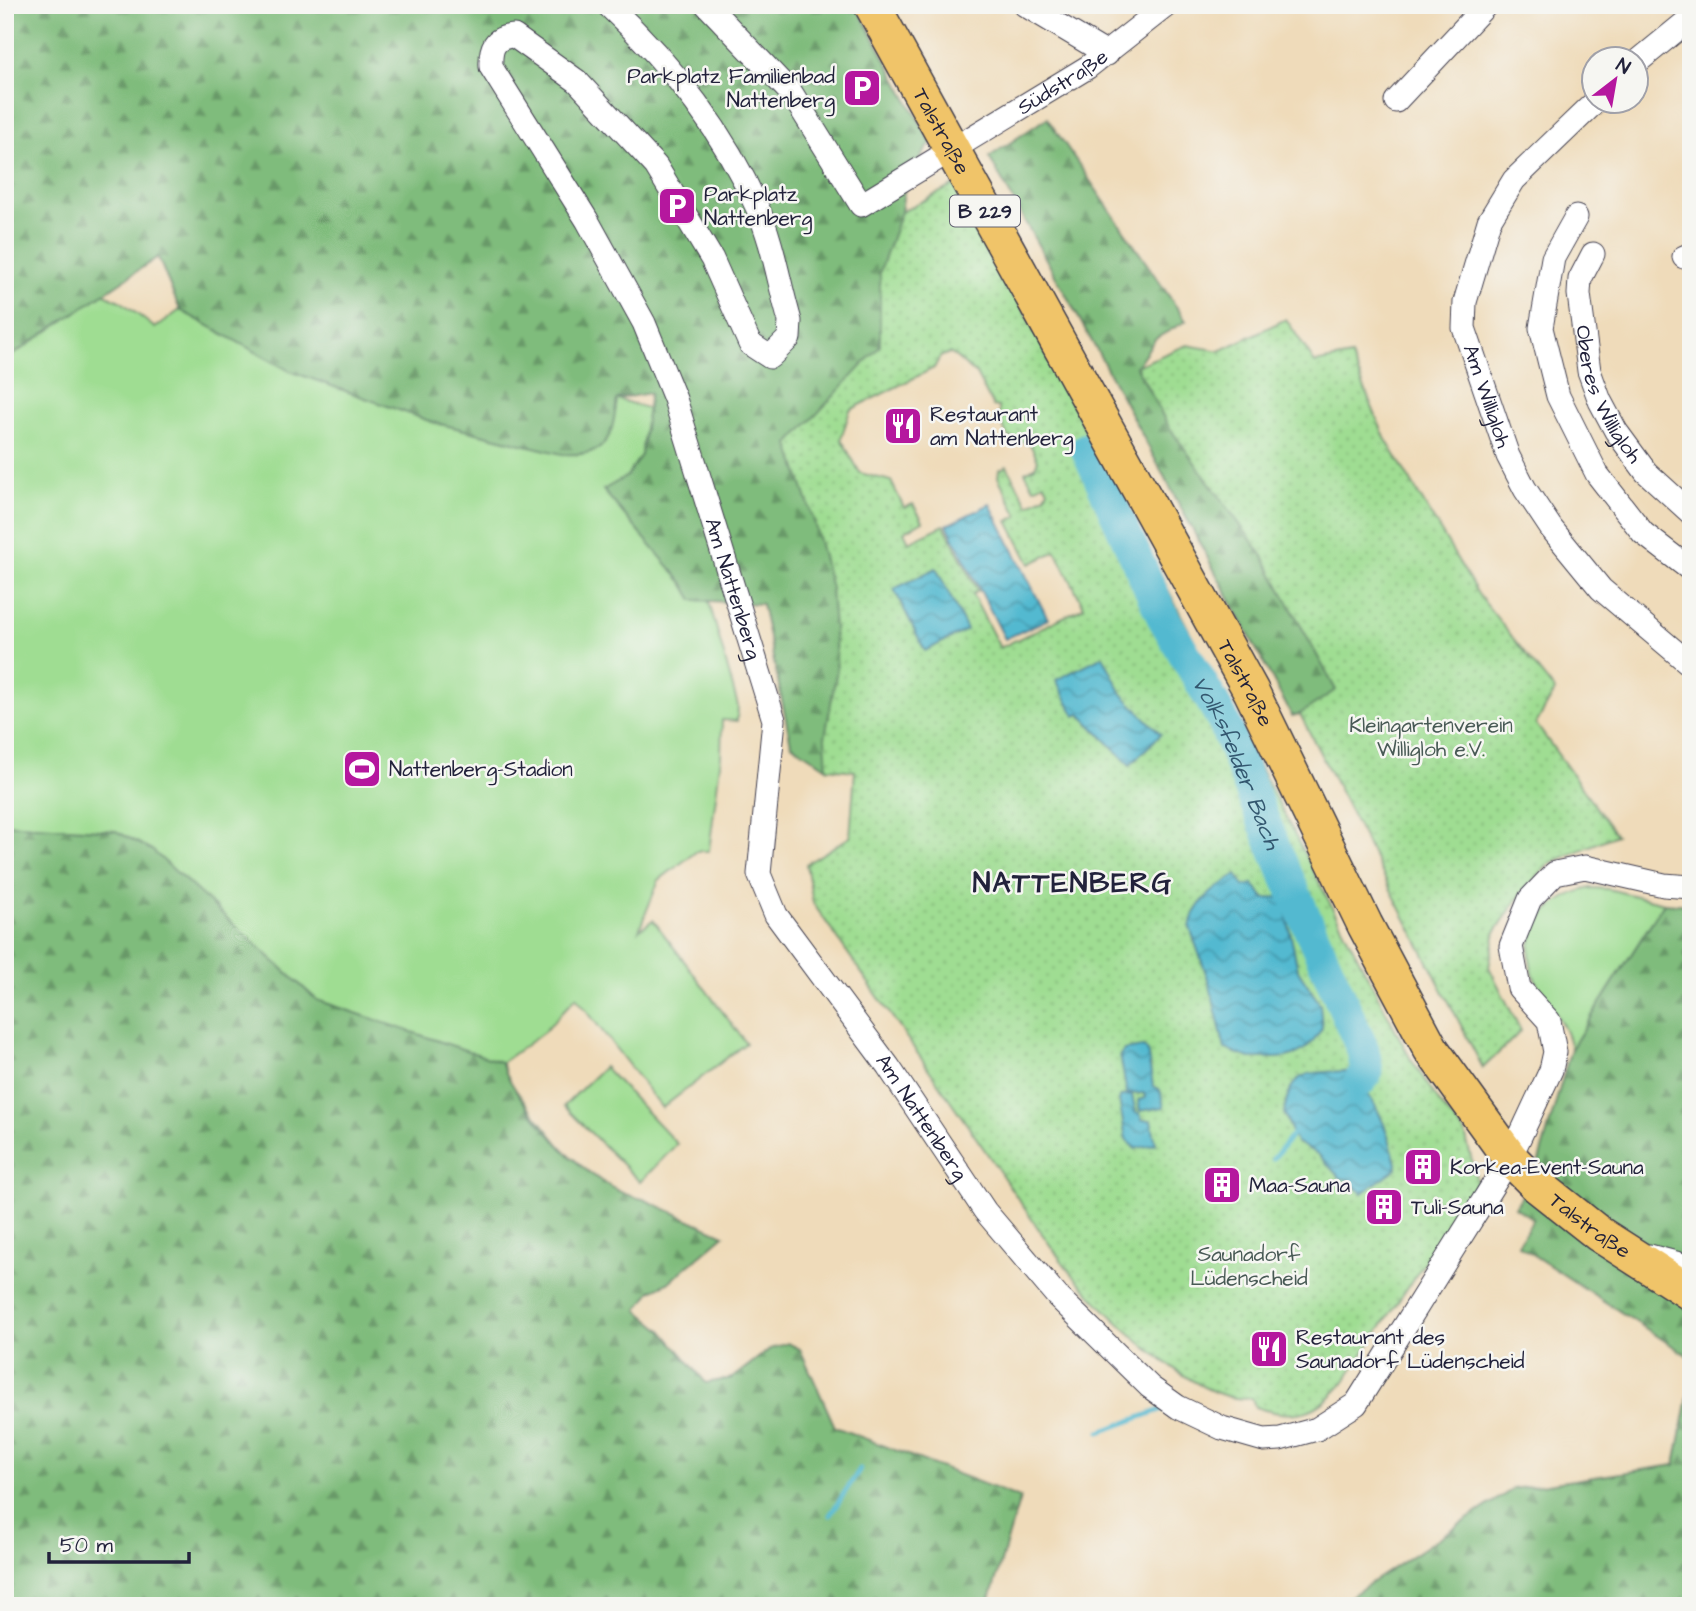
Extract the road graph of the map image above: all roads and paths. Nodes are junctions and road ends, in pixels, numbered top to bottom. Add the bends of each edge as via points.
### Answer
1 (608, 5) edge
2 (707, 5) edge
3 (872, 5) edge
4 (1025, 5) edge
5 (1167, 5) edge
6 (1486, 5) edge
7 (1691, 18) edge
8 (1650, 52) edge
9 (1107, 54) junction
10 (1396, 101) dead end
11 (1580, 116) edge
12 (951, 151) junction
13 (1576, 217) dead end
14 (1593, 254) dead end
15 (1691, 513) edge
16 (1691, 570) edge
17 (1691, 666) edge
18 (1691, 887) edge
19 (1510, 1158) junction
20 (1620, 1248) junction
21 (1691, 1267) edge
22 (1691, 1293) edge

1 - 19 street, Am Nattenberg via 645,40 706,117 758,208 790,321 789,338 770,357 750,344 712,259 656,166 577,81 514,36 495,42 491,67 587,220 644,323 675,400 774,720 759,874 764,893 985,1211 1057,1296 1150,1387 1178,1407 1222,1428 1264,1440 1280,1439 1317,1429 1356,1404
2 - 12 street via 792,93 861,205
3 - 12 main road, Talstraße / B 229
4 - 9 street
5 - 9 street, Südstraße
6 - 10 street
7 - 8 street
9 - 12 street, Südstraße
11 - 17 street, Am Willigloh via 1514,180 1489,221 1465,302 1464,328 1508,456 1544,519 1601,589
12 - 19 main road, Talstraße / B 229 via 1251,691 1431,1049
13 - 16 street via 1553,258 1541,328 1558,396 1597,474 1643,533
14 - 15 street, Oberes Willigloh via 1580,278 1579,294 1589,371 1600,401 1646,472
18 - 19 street via 1664,886 1585,867 1555,873 1530,900 1511,946 1519,988 1549,1021 1555,1052
19 - 20 main road, Talstraße / B 229 via 1537,1185
20 - 21 street
20 - 22 main road, Talstraße / B 229

